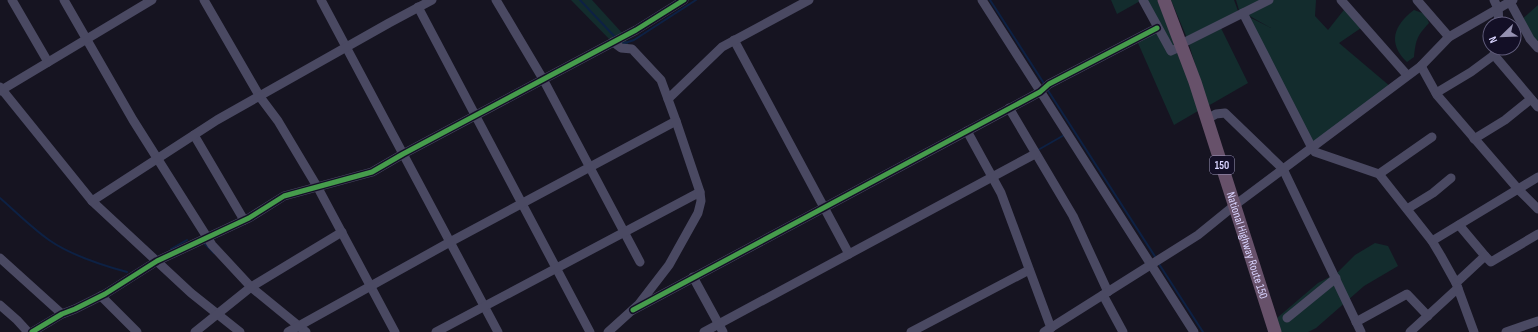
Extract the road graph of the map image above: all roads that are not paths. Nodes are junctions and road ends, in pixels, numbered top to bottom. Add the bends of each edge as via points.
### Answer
1 (12, 0) edge
2 (64, 0) edge
3 (133, 0) edge
4 (152, 0) edge
5 (204, 0) edge
6 (321, 0) edge
7 (432, 0) edge
8 (496, 0) edge
9 (684, 0) edge
10 (809, 0) edge
11 (982, 0) edge
12 (1143, 0) edge
13 (1164, 0) edge
14 (1269, 0) edge
15 (1341, 0) edge
16 (1417, 0) edge
17 (1512, 1) edge
18 (1496, 4) edge
19 (418, 7) junction
20 (138, 8) junction
21 (1243, 13) junction
22 (1497, 16) edge
23 (1157, 28) junction
24 (1449, 37) junction
25 (86, 39) junction
26 (734, 40) junction
27 (613, 42) junction
28 (1182, 45) junction
29 (346, 46) junction
30 (1538, 48) edge
31 (1489, 56) edge
32 (1499, 56) edge
33 (48, 62) junction
34 (1420, 66) junction
35 (1407, 75) junction
36 (543, 79) junction
37 (1, 89) edge
38 (1040, 92) junction
39 (1436, 93) junction
40 (260, 97) junction
41 (668, 99) junction
42 (1531, 99) junction
43 (1538, 107) edge
44 (1009, 108) junction
45 (475, 115) junction
46 (1207, 119) junction
47 (676, 121) junction
48 (967, 131) junction
49 (194, 136) junction
50 (1432, 137) dead end
51 (1474, 139) junction
52 (1312, 148) junction
53 (403, 154) junction
54 (1035, 154) junction
55 (158, 159) junction
56 (590, 167) junction
57 (1283, 169) junction
58 (1380, 174) junction
59 (992, 176) junction
60 (1538, 177) edge
61 (1451, 178) dead end
62 (318, 188) junction
63 (1518, 189) junction
64 (700, 192) junction
65 (92, 201) junction
66 (522, 203) junction
67 (1235, 205) junction
68 (824, 207) junction
69 (1407, 209) junction
70 (1538, 209) edge
71 (244, 220) junction
72 (1459, 224) junction
73 (342, 232) junction
74 (624, 232) junction
75 (1538, 234) edge
76 (207, 237) junction
77 (1432, 241) junction
78 (450, 242) junction
79 (849, 254) junction
80 (1485, 256) junction
81 (0, 258) edge
82 (157, 261) junction
83 (640, 262) dead end
84 (1151, 265) junction
85 (557, 268) junction
86 (1029, 270) junction
87 (693, 277) junction
88 (1336, 278) junction
89 (370, 286) junction
90 (1457, 286) junction
91 (251, 287) junction
92 (1106, 293) junction
93 (101, 296) junction
94 (0, 305) edge
95 (484, 306) junction
96 (633, 310) junction
97 (62, 314) junction
98 (216, 314) junction
99 (1428, 316) junction
100 (1287, 318) dead end
101 (1538, 320) edge
102 (1356, 322) junction
103 (294, 328) edge
104 (721, 328) edge
105 (1051, 330) edge
106 (28, 332) edge
107 (32, 332) edge
108 (137, 332) edge
109 (195, 332) edge
110 (240, 332) edge
111 (306, 332) edge
112 (395, 332) edge
113 (436, 332) edge
114 (498, 332) edge
115 (590, 332) edge
116 (608, 332) edge
117 (704, 332) edge
118 (911, 332) edge
119 (1123, 332) edge
120 (1194, 332) edge
121 (1275, 332) edge
122 (1361, 332) edge
123 (1410, 332) edge
124 (1474, 332) edge
125 (1506, 332) edge

1 - 33 street
2 - 25 street
3 - 20 street
4 - 20 street
5 - 40 street
6 - 29 street
7 - 19 street
8 - 36 street
9 - 27 street
10 - 26 street
11 - 38 street
12 - 23 street
13 - 28 highway, National Highway Route 150 / 150
14 - 21 street
15 - 35 street
16 - 24 street
17 - 18 street
17 - 30 street via 1530,39
18 - 22 street
18 - 24 street
19 - 29 street
19 - 45 street
20 - 25 street
21 - 28 street
21 - 52 street
23 - 28 street via 1171,51
23 - 38 street via 1049,84
24 - 34 street
25 - 33 street
25 - 55 street
26 - 41 street via 722,47
26 - 68 street
27 - 36 street
27 - 41 street via 622,48 632,49 661,80
28 - 46 highway, National Highway Route 150 / 150
29 - 40 street
29 - 53 street
31 - 39 street via 1471,72
32 - 42 street
33 - 37 street
34 - 35 street
34 - 39 street
35 - 52 street
36 - 45 street
36 - 56 street
37 - 65 street
38 - 44 street
38 - 84 street
39 - 51 street
40 - 49 street via 217,120
40 - 62 street via 278,121
41 - 47 street
42 - 43 street
42 - 51 street
44 - 48 street
44 - 54 street
45 - 53 street
45 - 66 street
46 - 57 street via 1225,113
46 - 67 highway, National Highway Route 150 / 150
47 - 56 street
47 - 64 street
48 - 59 street
48 - 68 street
49 - 55 street
49 - 71 street
50 - 58 street
51 - 63 street
52 - 57 street
52 - 58 street via 1315,152
53 - 62 street via 372,172
53 - 78 street
54 - 59 street
54 - 92 street via 1073,216
55 - 65 street
55 - 76 street
56 - 66 street
56 - 74 street
57 - 67 street
57 - 88 street
58 - 69 street
59 - 79 street
59 - 86 street via 1001,193
60 - 63 street
61 - 69 street
62 - 71 street via 284,196
62 - 73 street
63 - 70 street
63 - 72 street
64 - 74 street
64 - 96 street via 698,213 687,234 669,265
65 - 82 street
66 - 78 street
66 - 85 street
67 - 84 street via 1198,235
67 - 121 highway, National Highway Route 150 / 150
68 - 79 street
68 - 87 street
69 - 77 street
71 - 76 street
72 - 77 street
72 - 80 street
73 - 89 street
73 - 91 street
74 - 83 street
74 - 85 street
75 - 80 street via 1491,262
76 - 82 street
76 - 91 street
77 - 90 street
78 - 89 street
78 - 95 street
79 - 104 street
80 - 90 street
81 - 97 street
82 - 93 street
82 - 98 street
84 - 92 street
84 - 120 street
85 - 95 street
85 - 115 street
86 - 105 street
86 - 118 street
87 - 96 street
87 - 104 street
88 - 100 street
88 - 102 street
89 - 103 street
89 - 112 street
90 - 99 street
90 - 124 street
91 - 98 street
91 - 103 street
92 - 105 street
92 - 119 street
93 - 97 street
93 - 108 street
94 - 106 street
95 - 113 street
95 - 114 street
96 - 116 street
97 - 107 street
98 - 109 street
98 - 110 street
99 - 102 street via 1406,294
99 - 123 street
101 - 125 street
102 - 122 street
103 - 111 street
104 - 117 street

